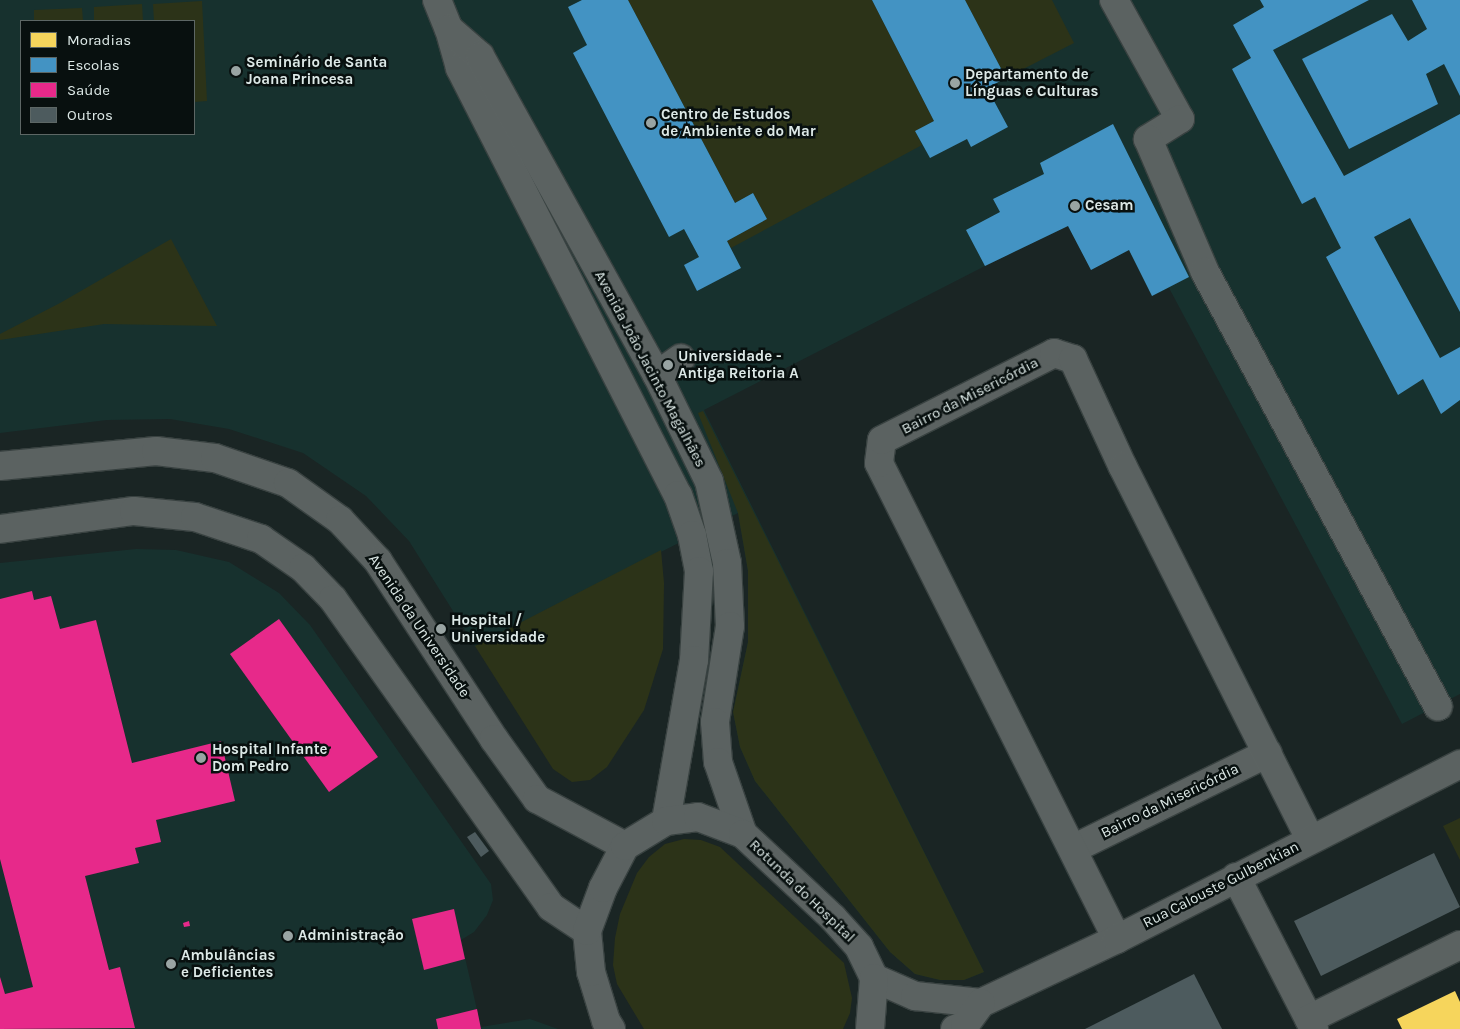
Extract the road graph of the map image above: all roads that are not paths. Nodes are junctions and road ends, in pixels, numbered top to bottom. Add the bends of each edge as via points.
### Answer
1 (437, 0) edge
2 (1114, 0) edge
3 (449, 29) junction
4 (681, 358) dead end
5 (657, 375) junction
6 (0, 466) edge
7 (0, 530) edge
8 (1438, 706) dead end
9 (1268, 753) junction
10 (1460, 764) edge
11 (666, 821) junction
12 (743, 834) junction
13 (1310, 839) junction
14 (625, 846) junction
15 (1073, 850) junction
16 (1236, 877) junction
17 (587, 931) junction
18 (1117, 939) junction
19 (1460, 945) edge
20 (874, 978) junction
21 (982, 1003) junction
22 (1311, 1024) edge
23 (611, 1029) edge
24 (870, 1029) edge
25 (955, 1029) edge

1 - 3 street, Avenida João Jacinto Magalhães
2 - 8 street via 1180,119 1148,139 1205,272
3 - 5 street, Avenida João Jacinto Magalhães via 480,56
3 - 11 street, Avenida João Jacinto Magalhães via 460,68 678,495 692,535 699,571 694,660
4 - 5 street
5 - 12 street, Avenida João Jacinto Magalhães via 709,482 727,563 730,626 715,722 718,762
6 - 14 street, Avenida da Universidade via 156,451 215,458 288,483 340,520 378,561 537,800
7 - 17 street via 134,512 195,517 261,540 303,568 332,599 551,907
9 - 13 street, Bairro da Misericórdia
9 - 15 street, Bairro da Misericórdia
9 - 15 street, Bairro da Misericórdia via 1122,467 1073,359 1054,353 882,440 879,463
10 - 13 street, Rua Calouste Gulbenkian
11 - 12 street, Rotunda do Hospital via 698,818
11 - 14 street, Rotunda do Hospital
12 - 20 street, Rotunda do Hospital via 834,918 859,947
13 - 16 street, Rua Calouste Gulbenkian
14 - 17 street via 603,888
15 - 18 street, Bairro da Misericórdia
16 - 18 street, Rua Calouste Gulbenkian
16 - 22 street
17 - 23 street via 591,972
18 - 21 street, Rua Calouste Gulbenkian
19 - 22 street
20 - 21 street via 915,996
20 - 24 street
21 - 25 street via 965,1025

